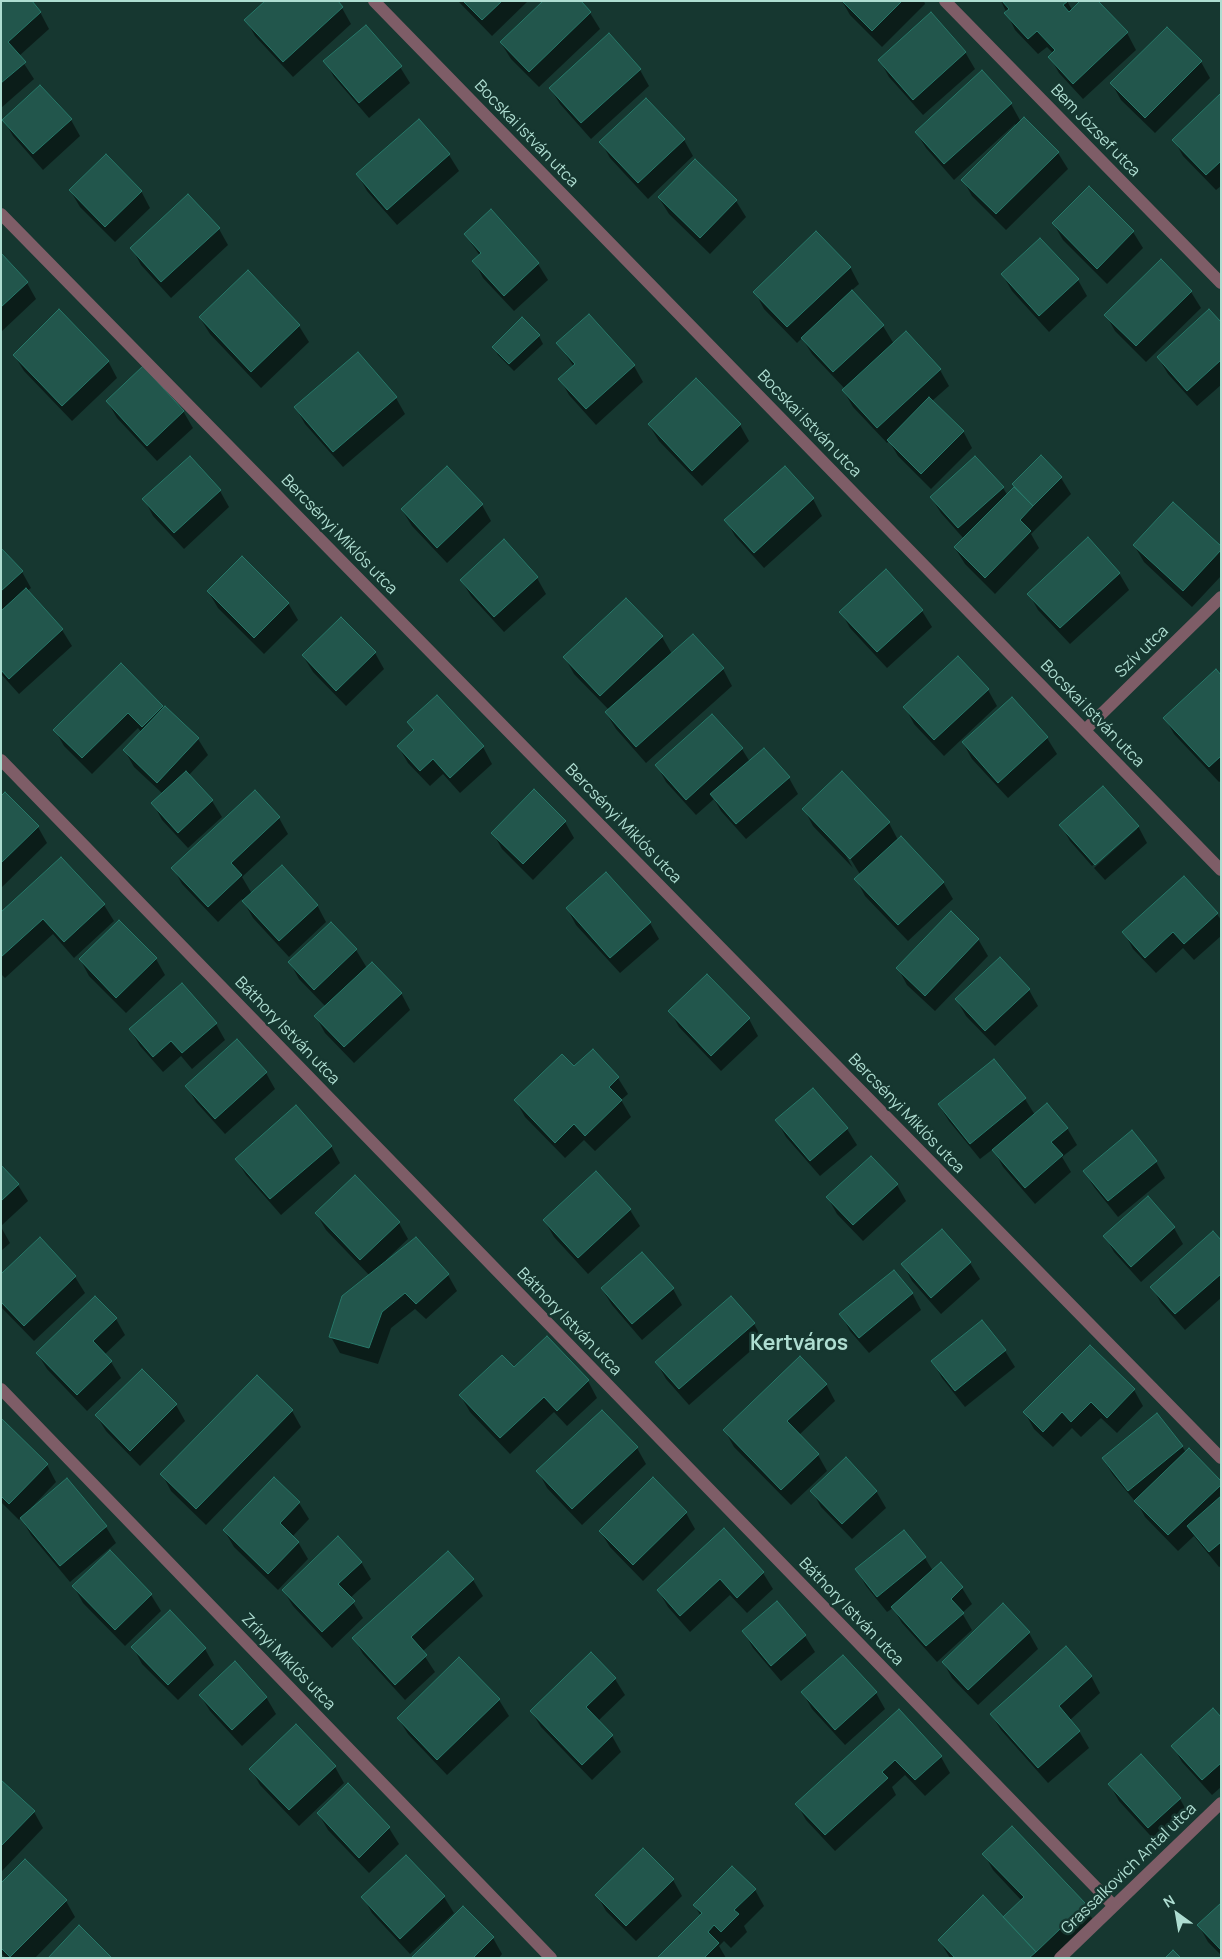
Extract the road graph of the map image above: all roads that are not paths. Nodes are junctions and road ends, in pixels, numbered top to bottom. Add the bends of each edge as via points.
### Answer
1 (374, 1) edge
2 (945, 1) edge
3 (1, 214) edge
4 (1221, 283) edge
5 (1221, 597) edge
6 (1085, 730) junction
7 (1, 760) edge
8 (1221, 870) edge
9 (1, 1389) edge
10 (1221, 1458) edge
11 (1221, 1803) edge
12 (1114, 1906) junction
13 (551, 1958) edge
14 (1060, 1958) edge

1 - 6 street, Bocskai István utca
2 - 4 street, Bem József utca
3 - 10 street, Bercsényi Miklós utca
5 - 6 street, Szív utca
6 - 8 street, Bocskai István utca
7 - 12 street, Báthory István utca
9 - 13 street, Zrínyi Miklós utca
11 - 12 street, Grassalkovich Antal utca
12 - 14 street, Grassalkovich Antal utca

